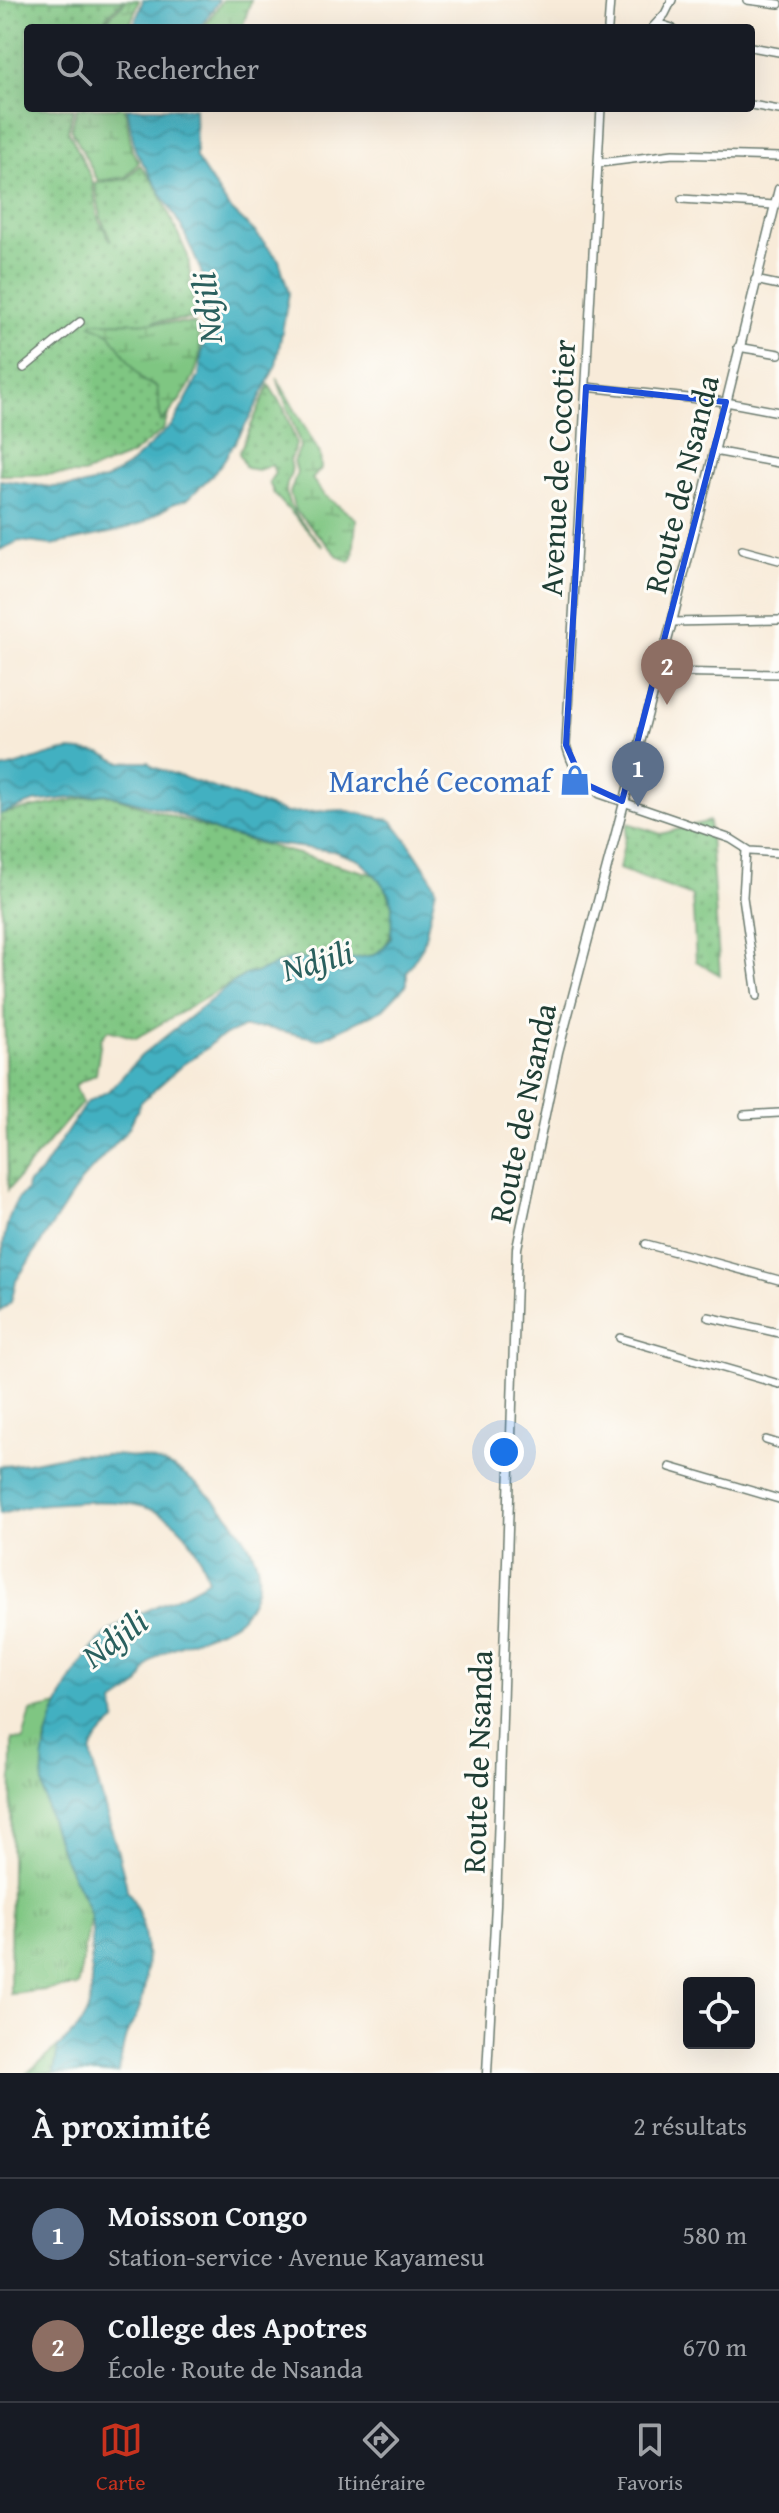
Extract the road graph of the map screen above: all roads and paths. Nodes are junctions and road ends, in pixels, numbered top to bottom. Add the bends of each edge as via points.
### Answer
1 (610, 0) edge
2 (672, 0) edge
3 (747, 0) edge
4 (779, 4) edge
5 (608, 24) edge
6 (656, 24) edge
7 (755, 48) edge
8 (779, 52) edge
9 (755, 106) edge
10 (779, 110) edge
11 (601, 112) edge
12 (779, 157) edge
13 (600, 163) junction
14 (779, 189) edge
15 (682, 199) dead end
16 (774, 205) junction
17 (769, 226) junction
18 (779, 228) edge
19 (755, 280) junction
20 (779, 285) edge
21 (80, 322) dead end
22 (738, 347) junction
23 (779, 354) edge
24 (24, 368) dead end
25 (586, 387) junction
26 (726, 402) junction
27 (779, 412) edge
28 (714, 451) junction
29 (779, 463) edge
30 (742, 550) dead end
31 (779, 560) edge
32 (779, 620) edge
33 (672, 622) junction
34 (658, 672) junction
35 (779, 674) edge
36 (622, 801) junction
37 (746, 850) junction
38 (779, 853) edge
39 (757, 996) dead end
40 (779, 1113) edge
41 (744, 1115) dead end
42 (646, 1244) dead end
43 (779, 1280) edge
44 (708, 1317) dead end
45 (779, 1333) edge
46 (620, 1338) dead end
47 (779, 1384) edge
48 (766, 1440) dead end
49 (779, 1444) edge
50 (670, 1467) dead end
51 (779, 1499) edge
52 (487, 2073) edge

1 - 5 street
2 - 6 street
3 - 4 street
7 - 8 street
9 - 10 street
11 - 13 street, Avenue de Cocotier
12 - 13 street via 673,154
13 - 25 street, Avenue de Cocotier
14 - 16 street, Route de Nsanda
15 - 16 street
16 - 17 street, Route de Nsanda
17 - 18 street
17 - 19 street, Route de Nsanda
19 - 20 street
19 - 22 street, Route de Nsanda
21 - 24 street
22 - 23 street
22 - 26 street, Route de Nsanda
25 - 26 street
25 - 36 street, Avenue de Cocotier via 566,745 583,783
26 - 27 street
26 - 28 street, Route de Nsanda
28 - 29 street
28 - 33 street, Route de Nsanda
30 - 31 street
32 - 33 street
33 - 34 street, Route de Nsanda
34 - 35 street
34 - 36 street, Route de Nsanda
36 - 37 street, Avenue de Cocotier via 731,839
36 - 52 street, Route de Nsanda via 558,1052 517,1248
37 - 38 street
37 - 39 street via 743,897
40 - 41 street
42 - 43 street
44 - 45 street
46 - 47 street
48 - 49 street
50 - 51 street

